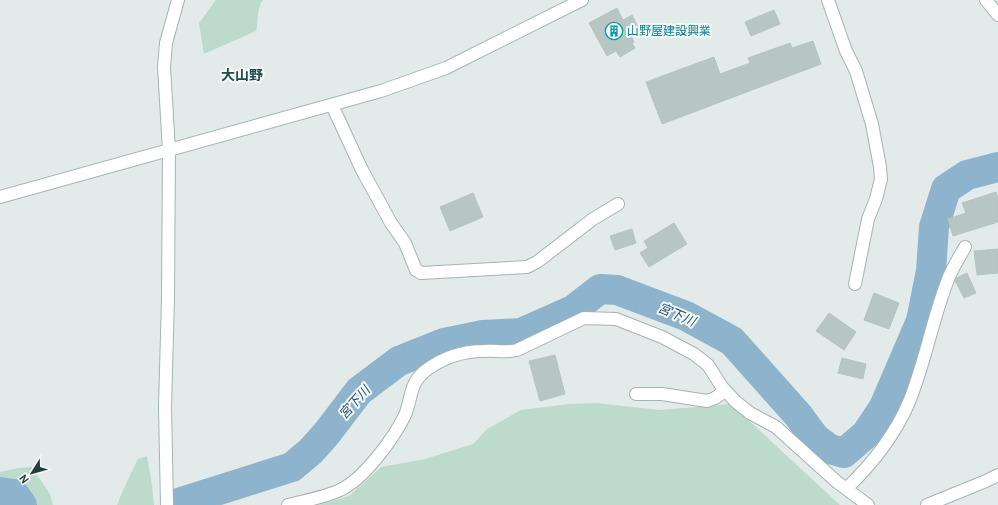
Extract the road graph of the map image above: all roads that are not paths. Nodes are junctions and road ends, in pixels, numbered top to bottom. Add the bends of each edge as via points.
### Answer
1 (178, 0) edge
2 (582, 0) edge
3 (828, 0) edge
4 (986, 0) edge
5 (998, 15) edge
6 (332, 105) junction
7 (169, 150) junction
8 (0, 197) edge
9 (618, 204) dead end
10 (965, 247) dead end
11 (855, 284) dead end
12 (726, 391) junction
13 (636, 394) dead end
14 (998, 474) edge
15 (847, 488) junction
16 (167, 505) edge
17 (288, 505) edge
18 (868, 505) edge
19 (927, 505) edge

1 - 7 street via 166,43 164,67
2 - 6 street via 446,68
3 - 11 street via 856,71 872,124 880,167 881,179 868,220
4 - 5 street
6 - 7 street
6 - 9 street via 362,170 405,243 416,270 421,273 527,267 593,218
7 - 8 street
7 - 16 street via 165,407
10 - 15 street via 947,280 923,364 909,402 892,434 867,468
12 - 13 street via 707,402 662,394
12 - 15 street via 750,413 776,427
12 - 17 street via 708,365 694,354 662,337 616,318 584,318 517,350 459,353 443,360 414,383 405,414 375,460 359,477 341,490
14 - 19 street
15 - 18 street

